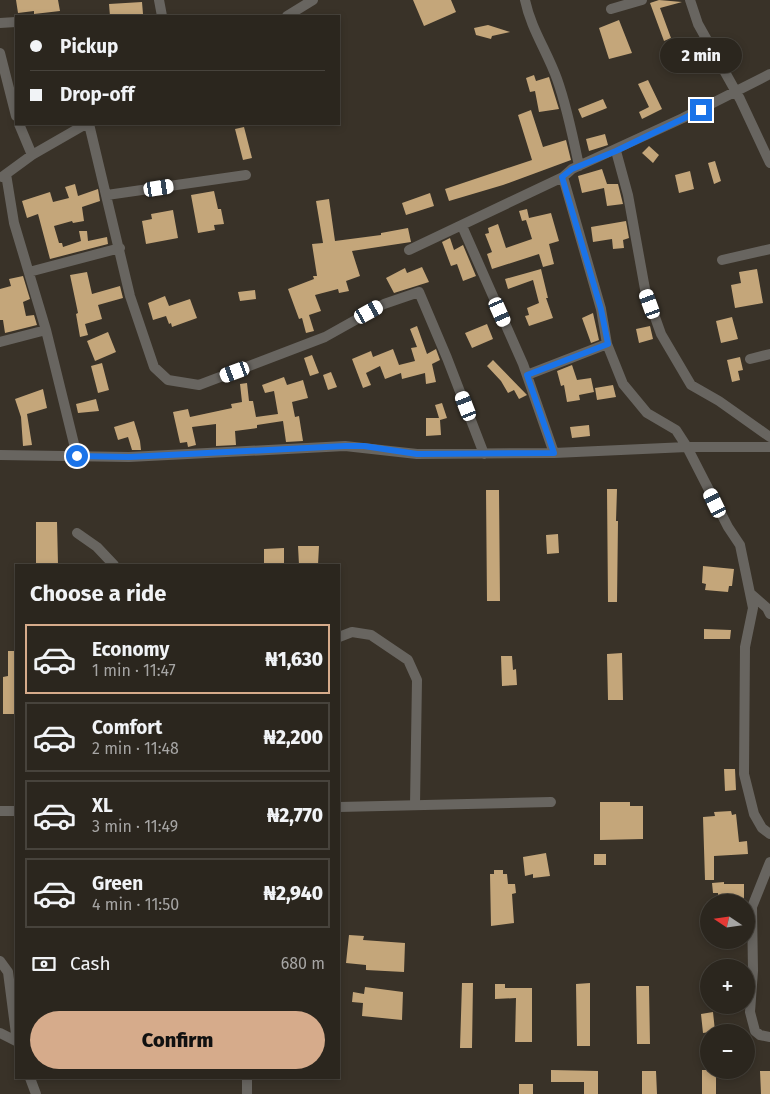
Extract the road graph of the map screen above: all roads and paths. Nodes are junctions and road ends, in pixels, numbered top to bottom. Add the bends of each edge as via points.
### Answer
1 (159, 0) edge
2 (313, 0) edge
3 (525, 0) edge
4 (642, 0) edge
5 (690, 0) edge
6 (611, 10) dead end
7 (162, 15) edge
8 (289, 15) edge
9 (15, 22) edge
10 (0, 23) edge
11 (0, 53) edge
12 (770, 74) edge
13 (736, 92) junction
14 (15, 112) edge
15 (19, 125) edge
16 (86, 125) edge
17 (88, 125) edge
18 (616, 151) junction
19 (32, 156) junction
20 (770, 163) edge
21 (579, 166) junction
22 (246, 175) dead end
23 (3, 177) edge
24 (562, 177) junction
25 (107, 196) junction
26 (462, 226) junction
27 (120, 248) junction
28 (770, 249) edge
29 (409, 250) dead end
30 (722, 260) dead end
31 (29, 272) junction
32 (46, 330) junction
33 (0, 342) edge
34 (608, 344) junction
35 (770, 354) edge
36 (750, 359) dead end
37 (527, 375) junction
38 (770, 437) edge
39 (687, 447) junction
40 (770, 447) edge
41 (554, 453) junction
42 (484, 454) junction
43 (0, 456) edge
44 (77, 456) junction
45 (77, 533) dead end
46 (113, 564) edge
47 (751, 594) junction
48 (770, 614) edge
49 (340, 637) edge
50 (551, 802) dead end
51 (415, 805) junction
52 (340, 807) edge
53 (0, 811) edge
54 (15, 811) edge
55 (770, 834) edge
56 (770, 863) edge
57 (0, 961) edge
58 (15, 1026) edge
59 (0, 1033) edge
60 (770, 1037) edge
61 (15, 1040) edge
62 (30, 1079) edge
63 (247, 1079) edge
64 (36, 1094) edge
65 (247, 1094) edge

1 - 7 street
2 - 8 street
3 - 21 street via 529,21 557,78
4 - 6 street
5 - 13 street via 698,24
9 - 10 street
11 - 14 street
12 - 13 street
13 - 18 street
13 - 20 street
15 - 19 street
16 - 19 street
17 - 25 street
18 - 21 street
18 - 38 street via 628,195 645,289 661,334 691,385
19 - 23 street
21 - 24 street
22 - 25 street
23 - 31 street
24 - 26 street
24 - 34 street via 601,309
25 - 27 street
26 - 29 street
26 - 37 street
27 - 31 street
27 - 42 street via 130,296 154,367 168,380 182,384 199,385 271,358 325,337 384,304 419,292
28 - 30 street
31 - 32 street
32 - 33 street
32 - 44 street
34 - 37 street
34 - 39 street via 623,384 647,413 676,430
35 - 36 street
37 - 41 street
39 - 40 street
39 - 41 street
39 - 47 street via 740,545
41 - 42 street
42 - 44 street via 417,454 345,446 129,457
43 - 44 street
45 - 46 street
47 - 48 street
47 - 55 street via 753,608 745,647 744,774 754,814
49 - 51 street via 352,632 371,635 408,660 416,680
50 - 51 street
51 - 52 street
53 - 54 street
56 - 60 street via 752,907 750,1012 756,1031
57 - 58 street via 8,972
59 - 61 street
62 - 64 street
63 - 65 street

